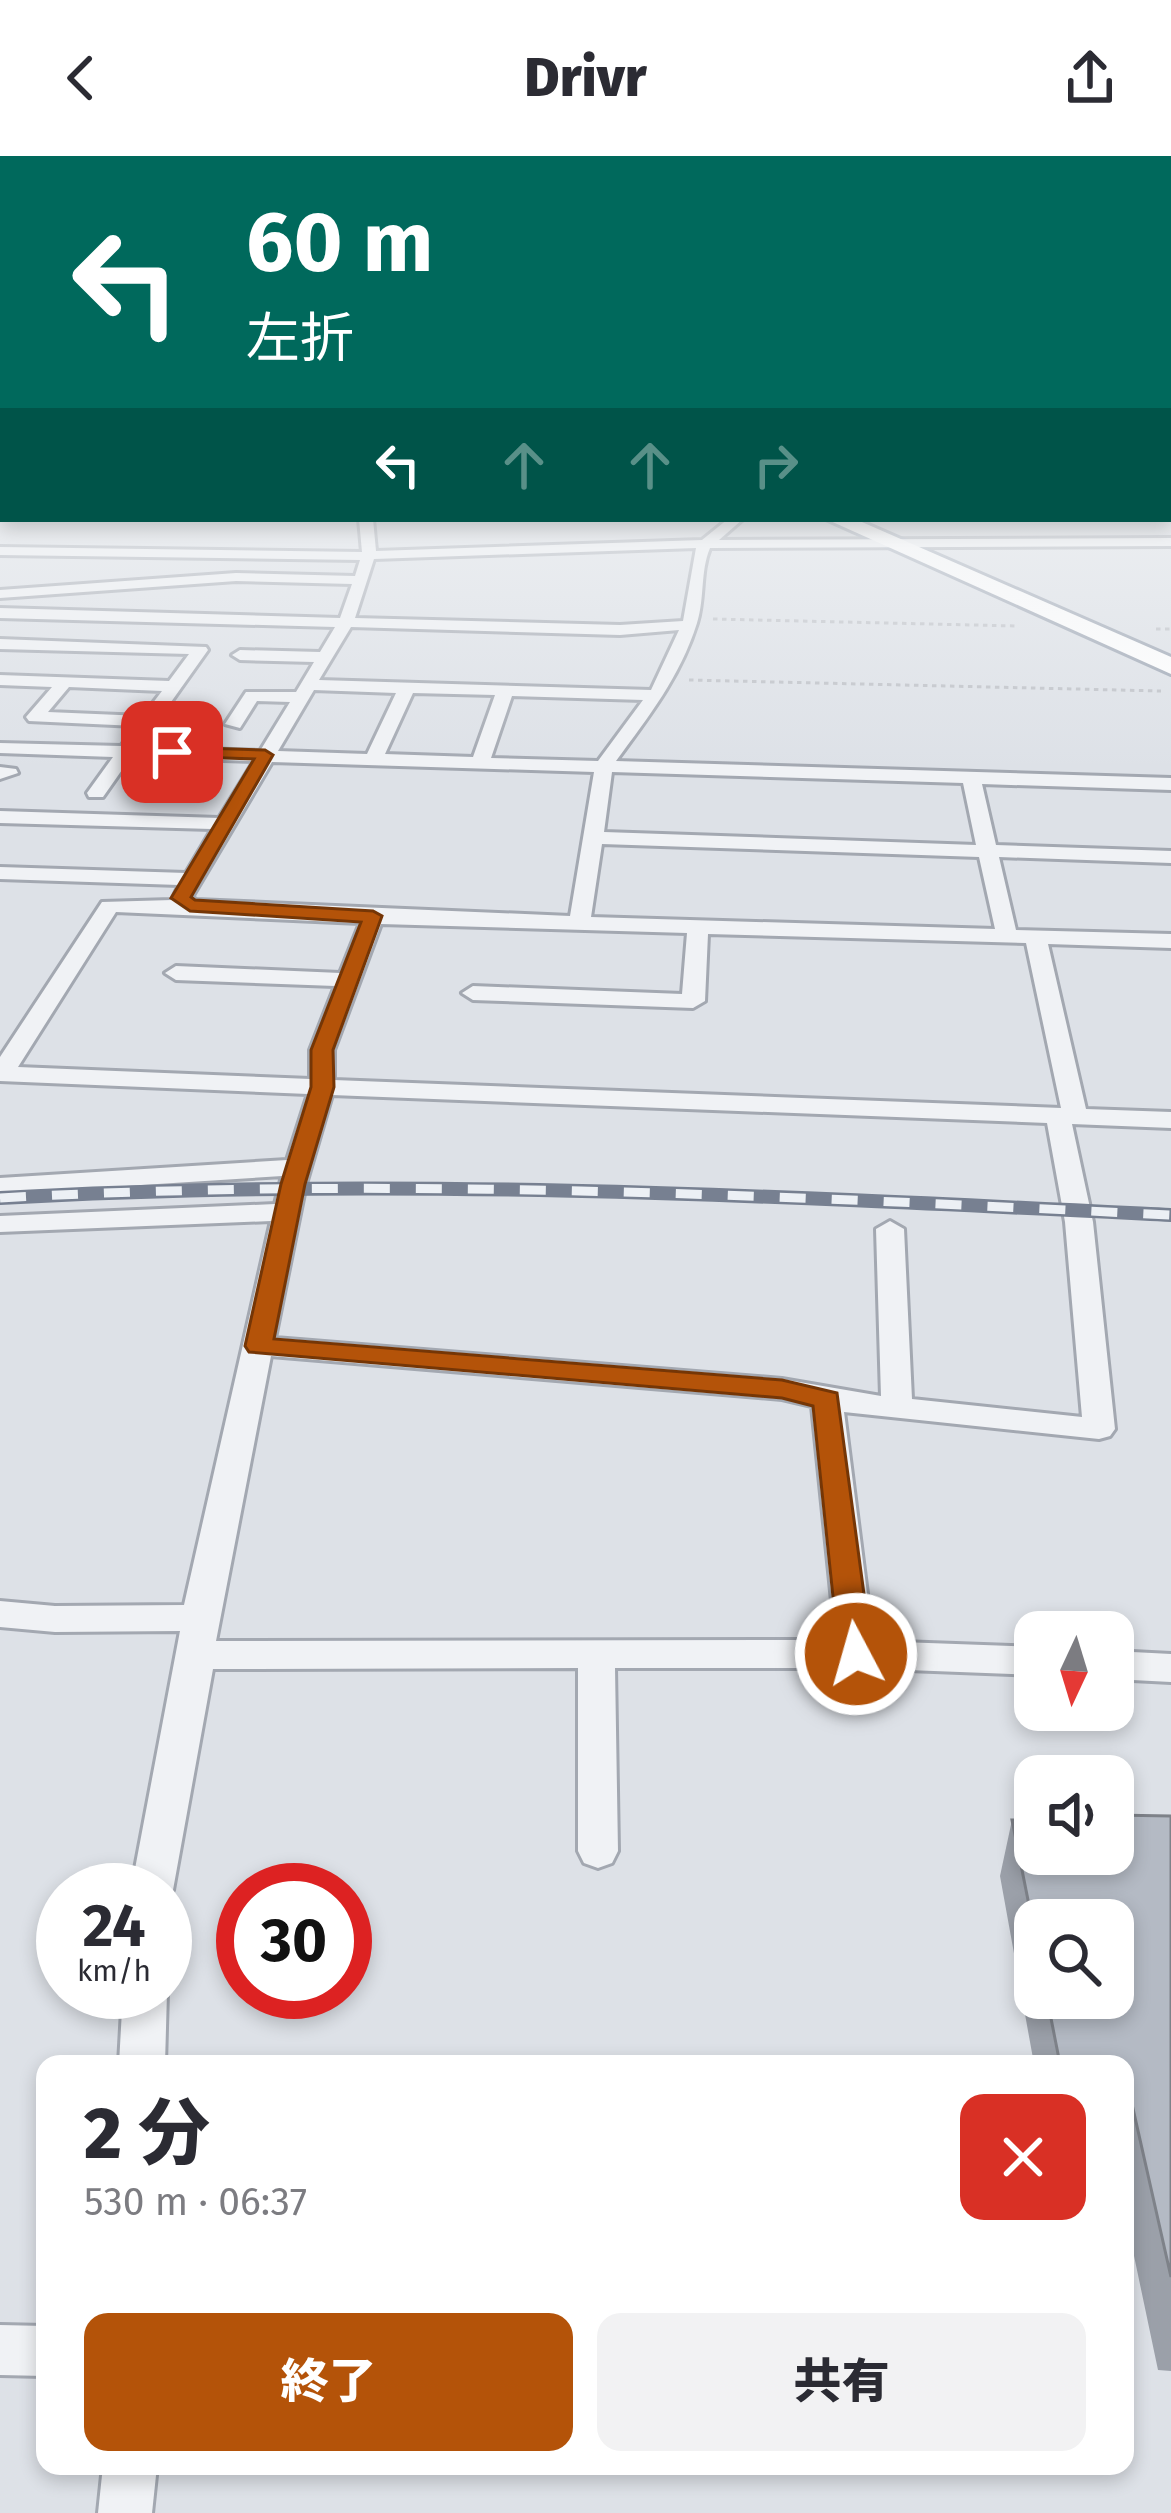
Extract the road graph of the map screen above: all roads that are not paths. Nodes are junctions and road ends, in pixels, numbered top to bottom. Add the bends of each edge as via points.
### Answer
1 (369, 549) edge
2 (537, 549) edge
3 (702, 549) edge
4 (906, 549) edge
5 (0, 550) edge
6 (369, 554) junction
7 (358, 580) junction
8 (0, 594) edge
9 (0, 613) edge
10 (346, 622) junction
11 (689, 622) junction
12 (0, 644) edge
13 (240, 655) dead end
14 (324, 656) junction
15 (1171, 665) edge
16 (0, 680) edge
17 (65, 682) junction
18 (174, 686) junction
19 (662, 687) junction
20 (407, 688) junction
21 (302, 691) junction
22 (505, 691) junction
23 (148, 721) junction
24 (234, 724) dead end
25 (0, 748) edge
26 (126, 751) junction
27 (265, 755) junction
28 (374, 758) junction
29 (481, 761) junction
30 (604, 765) junction
31 (971, 777) junction
32 (1171, 784) edge
33 (96, 794) dead end
34 (0, 817) edge
35 (224, 824) junction
36 (592, 838) junction
37 (988, 852) junction
38 (1171, 856) edge
39 (0, 873) edge
40 (192, 879) junction
41 (190, 906) junction
42 (373, 916) junction
43 (580, 922) junction
44 (698, 926) junction
45 (1007, 936) junction
46 (1036, 937) junction
47 (1171, 941) edge
48 (176, 973) dead end
49 (348, 980) junction
50 (472, 993) dead end
51 (1, 1073) edge
52 (322, 1087) junction
53 (1066, 1116) junction
54 (1171, 1120) edge
55 (298, 1167) junction
56 (0, 1186) edge
57 (287, 1212) junction
58 (0, 1224) edge
59 (890, 1229) dead end
60 (259, 1346) junction
61 (826, 1400) junction
62 (897, 1407) junction
63 (0, 1614) edge
64 (198, 1637) junction
65 (856, 1654) junction
66 (596, 1655) junction
67 (1014, 1660) edge
68 (1134, 1666) edge
69 (1171, 1668) edge
70 (598, 1851) dead end
71 (157, 1863) edge
72 (144, 2019) edge
73 (142, 2055) edge
74 (0, 2350) edge
75 (36, 2350) edge
76 (129, 2475) edge
77 (125, 2513) edge

1 - 6 street
2 - 6 street
3 - 11 street
4 - 15 main road
5 - 6 street
6 - 7 street
7 - 8 street via 236,577
7 - 10 street
9 - 10 street
10 - 11 street via 620,630
10 - 14 street
11 - 19 street
12 - 18 street via 200,650
13 - 14 street
14 - 21 street
16 - 17 street
17 - 18 street
17 - 23 street via 34,717
18 - 23 street
19 - 22 street
19 - 30 street
20 - 21 street
20 - 22 street
20 - 28 street
21 - 24 street via 252,696
21 - 27 street
22 - 29 street
23 - 26 street
25 - 26 street
26 - 27 street
26 - 33 street
27 - 28 street
27 - 35 street
28 - 29 street
29 - 30 street
30 - 31 street
30 - 36 street
31 - 32 street
31 - 37 street
34 - 35 street
35 - 40 street
36 - 37 street
36 - 43 street
37 - 38 street
37 - 45 street
39 - 40 street
40 - 41 street via 181,898
41 - 42 street
41 - 51 street via 110,906
42 - 43 street
42 - 49 street
43 - 44 street
44 - 45 street
44 - 50 street via 693,1001
45 - 46 street
46 - 47 street
46 - 53 street
48 - 49 street
49 - 52 street via 322,1050
51 - 52 street
52 - 53 street
52 - 55 street
53 - 54 street
53 - 62 street via 1099,1429
55 - 56 street
55 - 57 street
57 - 58 street
57 - 60 street
59 - 62 street
60 - 61 street via 782,1389
60 - 64 street
61 - 62 street
61 - 65 street
63 - 64 street
64 - 66 street
64 - 71 street
65 - 66 street
65 - 67 street
66 - 70 street
68 - 69 street
72 - 73 street
74 - 75 street
76 - 77 street

